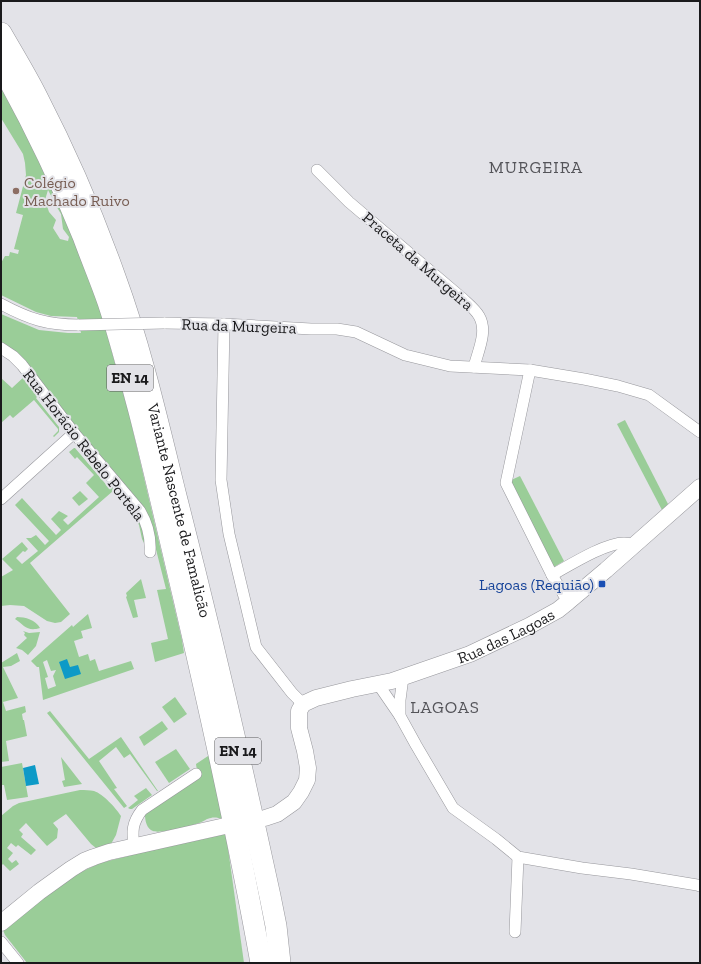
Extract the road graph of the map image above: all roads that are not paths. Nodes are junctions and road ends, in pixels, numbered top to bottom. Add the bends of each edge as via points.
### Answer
1 (1, 33) edge
2 (1, 66) edge
3 (317, 170) dead end
4 (1, 304) edge
5 (224, 324) junction
6 (1, 348) edge
7 (474, 367) junction
8 (530, 370) junction
9 (700, 432) edge
10 (74, 433) junction
11 (700, 487) edge
12 (1, 499) edge
13 (634, 545) junction
14 (150, 552) dead end
15 (552, 574) junction
16 (568, 602) junction
17 (403, 677) junction
18 (378, 684) junction
19 (301, 707) junction
20 (400, 716) junction
21 (196, 774) dead end
22 (265, 818) dead end
23 (224, 826) dead end
24 (134, 847) junction
25 (518, 858) junction
26 (700, 886) edge
27 (1, 923) edge
28 (276, 926) junction
29 (515, 932) dead end
30 (257, 940) junction
31 (1, 942) edge
32 (18, 963) edge
33 (256, 963) edge
34 (261, 963) edge
35 (280, 963) edge
36 (290, 963) edge

1 - 28 highway, Variante Nascente de Famalicão / EN 14 via 36,96 72,170 115,276 135,338 197,578 251,806
2 - 30 highway, Variante Nascente de Famalicão / EN 14 via 49,157 74,214 98,274 124,354 209,708
3 - 7 street, Praceta da Murgeira via 478,314 483,323
4 - 5 street, Rua da Murgeira, bridge via 52,324
5 - 7 street, Rua da Murgeira via 356,332 405,355 450,366
5 - 19 street via 221,480 229,534 256,647
6 - 10 street, Rua Horácio Rebelo Portela via 22,365
7 - 8 street, Rua da Murgeira
8 - 9 street, Rua da Murgeira via 618,386 648,395
8 - 15 street via 506,483
10 - 12 street
10 - 14 street, Rua Horácio Rebelo Portela via 140,511 147,526
11 - 13 main road, Rua das Lagoas
13 - 15 street via 613,545
13 - 16 main road, Rua das Lagoas
15 - 16 street
16 - 17 main road, Rua das Lagoas via 558,610 496,642
17 - 18 main road, Rua das Lagoas
17 - 20 street
18 - 19 main road, Rua das Lagoas via 316,698
18 - 20 street
19 - 22 main road via 299,728 308,768 307,780 294,802 277,814
20 - 25 street via 453,808
21 - 24 street via 142,810 134,824
23 - 24 main road
24 - 27 main road via 84,861 39,892
25 - 26 street
25 - 29 street
28 - 35 highway, Variante Nascente de Famalicão / EN 14
28 - 36 highway
30 - 33 highway
30 - 34 highway, Variante Nascente de Famalicão / EN 14
31 - 32 street

